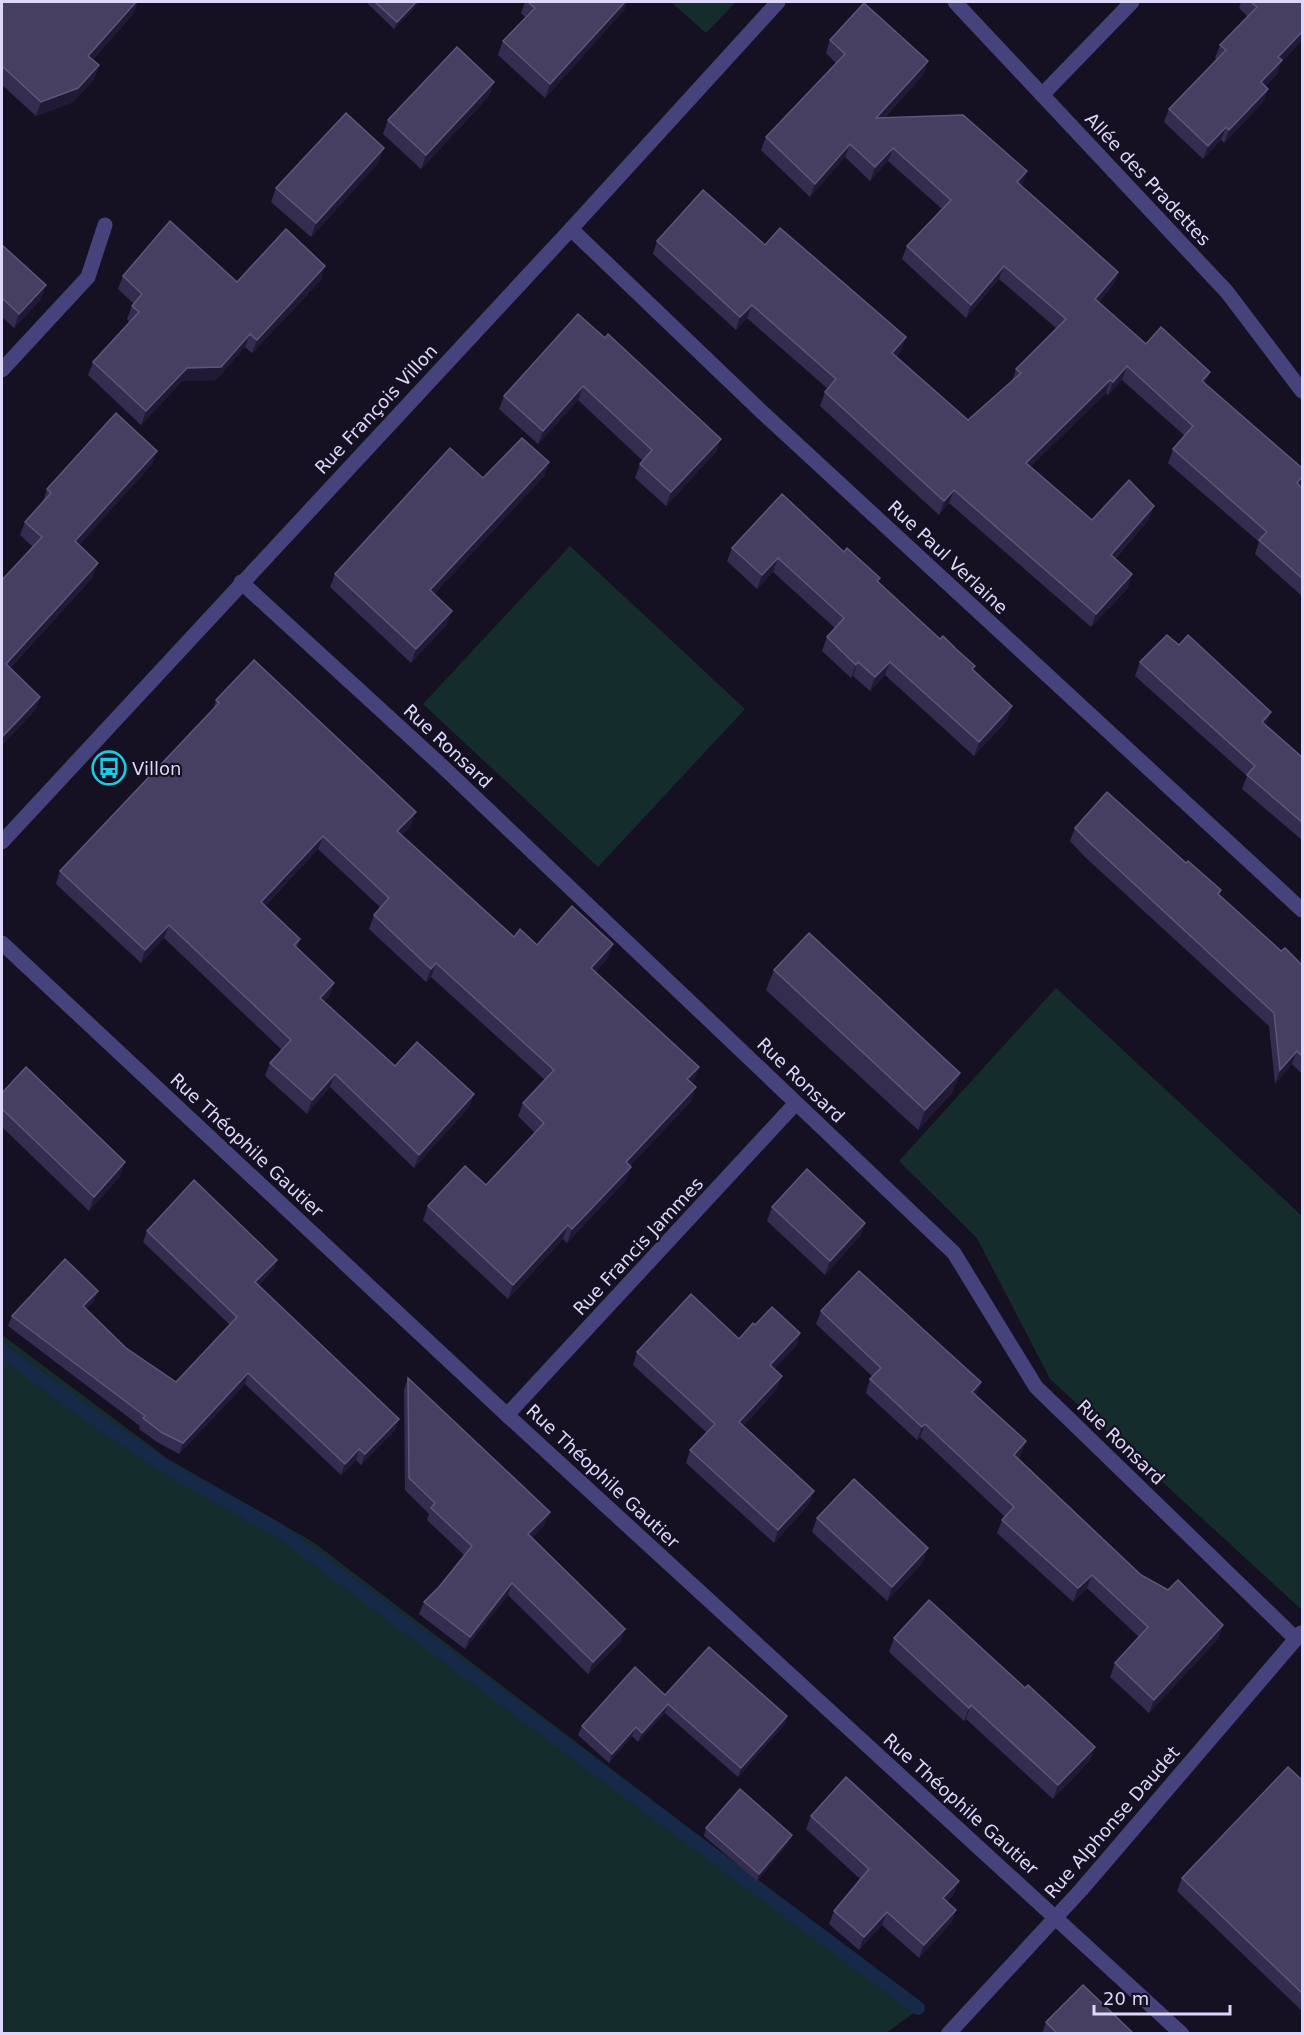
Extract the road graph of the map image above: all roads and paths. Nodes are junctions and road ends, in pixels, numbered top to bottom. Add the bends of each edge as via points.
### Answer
1 (778, 2) edge
2 (956, 2) edge
3 (1132, 2) edge
4 (1042, 95) junction
5 (105, 225) dead end
6 (571, 229) junction
7 (2, 370) edge
8 (1302, 391) edge
9 (241, 582) junction
10 (2, 842) edge
11 (1302, 910) edge
12 (2, 943) edge
13 (796, 1103) junction
14 (507, 1415) junction
15 (1299, 1636) edge
16 (1055, 1916) junction
17 (948, 2034) edge
18 (1182, 2034) edge

1 - 6 street, Rue François Villon
2 - 4 street, Allée des Pradettes
3 - 4 street
4 - 8 street, Allée des Pradettes via 1227,292
5 - 7 street via 88,277
6 - 9 street, Rue François Villon
6 - 11 street, Rue Paul Verlaine via 763,413
9 - 10 street, Rue François Villon
9 - 13 street, Rue Ronsard via 449,773
12 - 14 street, Rue Théophile Gautier
13 - 14 street, Rue Francis Jammes
13 - 15 street, Rue Ronsard via 954,1253 1036,1386
14 - 16 street, Rue Théophile Gautier
15 - 16 street, Rue Alphonse Daudet
16 - 17 street, Rue Alphonse Daudet
16 - 18 street, Rue Théophile Gautier

